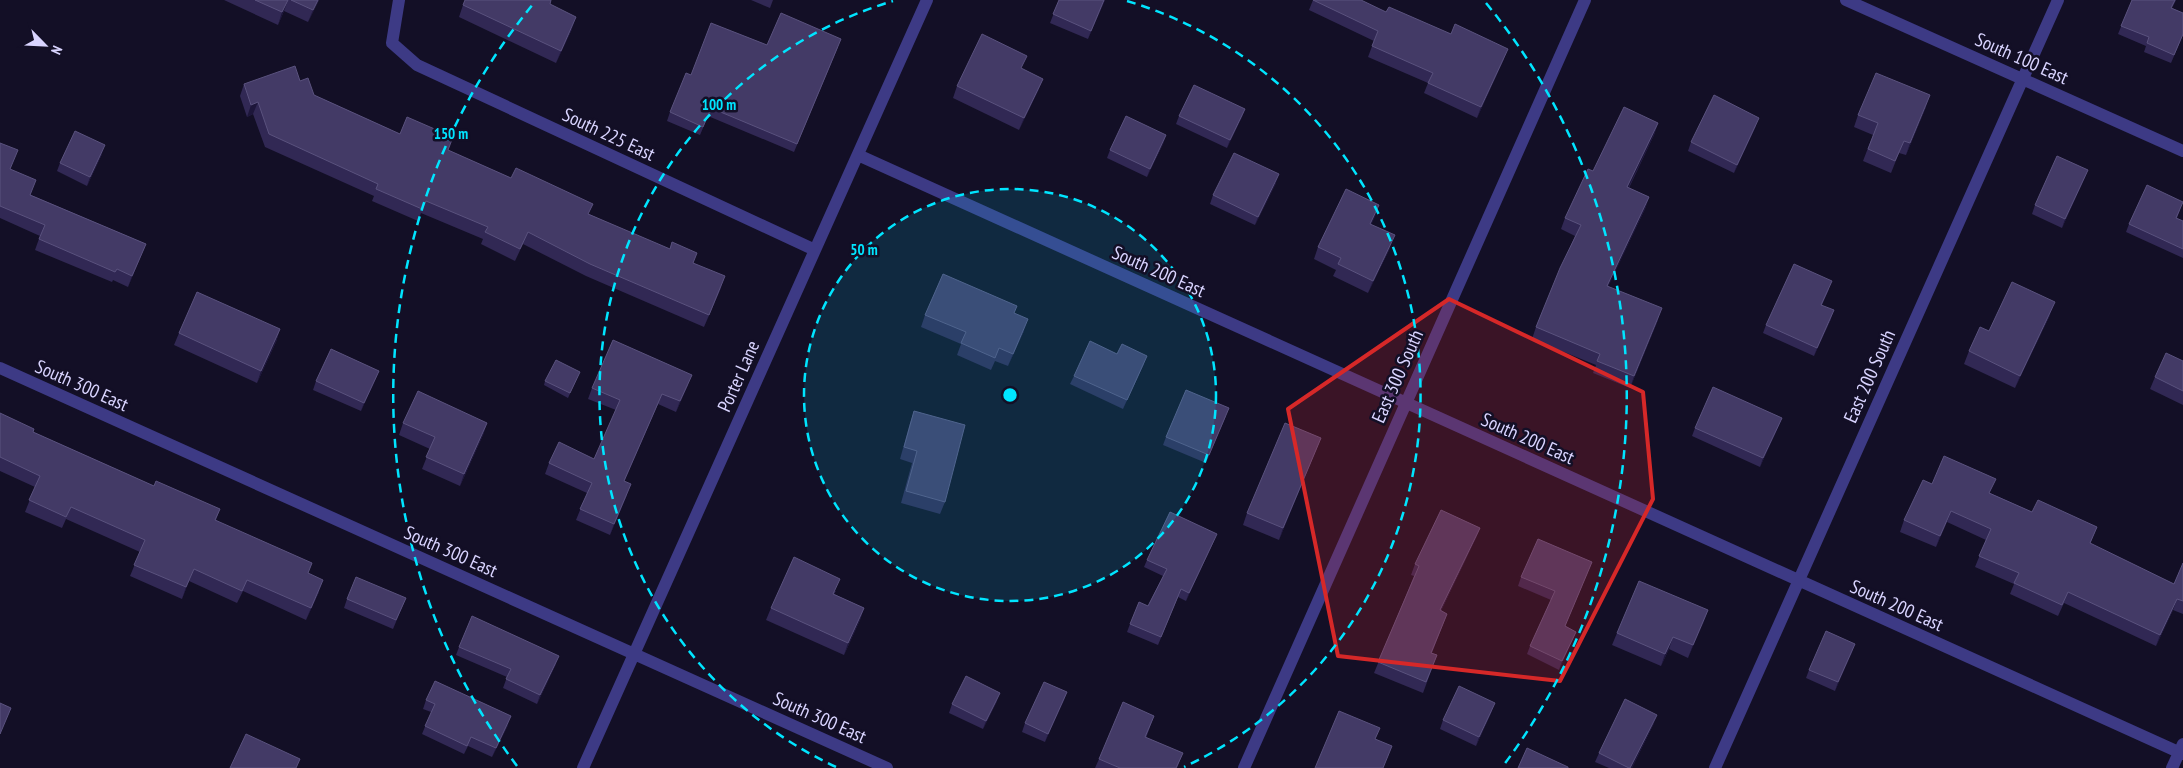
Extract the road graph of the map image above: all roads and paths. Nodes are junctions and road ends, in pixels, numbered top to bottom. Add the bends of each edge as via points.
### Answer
1 (399, 0) edge
2 (927, 0) edge
3 (1586, 0) edge
4 (1846, 0) edge
5 (2058, 0) edge
6 (2022, 79) junction
7 (2183, 150) edge
8 (858, 155) junction
9 (815, 250) junction
10 (0, 368) edge
11 (1406, 403) junction
12 (1798, 581) junction
13 (634, 654) junction
14 (2182, 750) edge
15 (583, 768) edge
16 (886, 768) edge
17 (1244, 768) edge
18 (1715, 768) edge
19 (2172, 768) edge

1 - 9 street, South 225 East via 392,43 417,66
2 - 8 street, Porter Lane
3 - 11 street, East 300 South
4 - 6 street, South 100 East
5 - 6 street, East 200 South
6 - 7 street, South 100 East
6 - 12 street, East 200 South
8 - 9 street, Porter Lane
8 - 11 street, South 200 East
9 - 13 street, Porter Lane
10 - 13 street, South 300 East
11 - 12 street, South 200 East
11 - 17 street, East 300 South
12 - 14 street, South 200 East
12 - 18 street, East 200 South
13 - 15 street, Porter Lane
13 - 16 street, South 300 East
14 - 19 street

